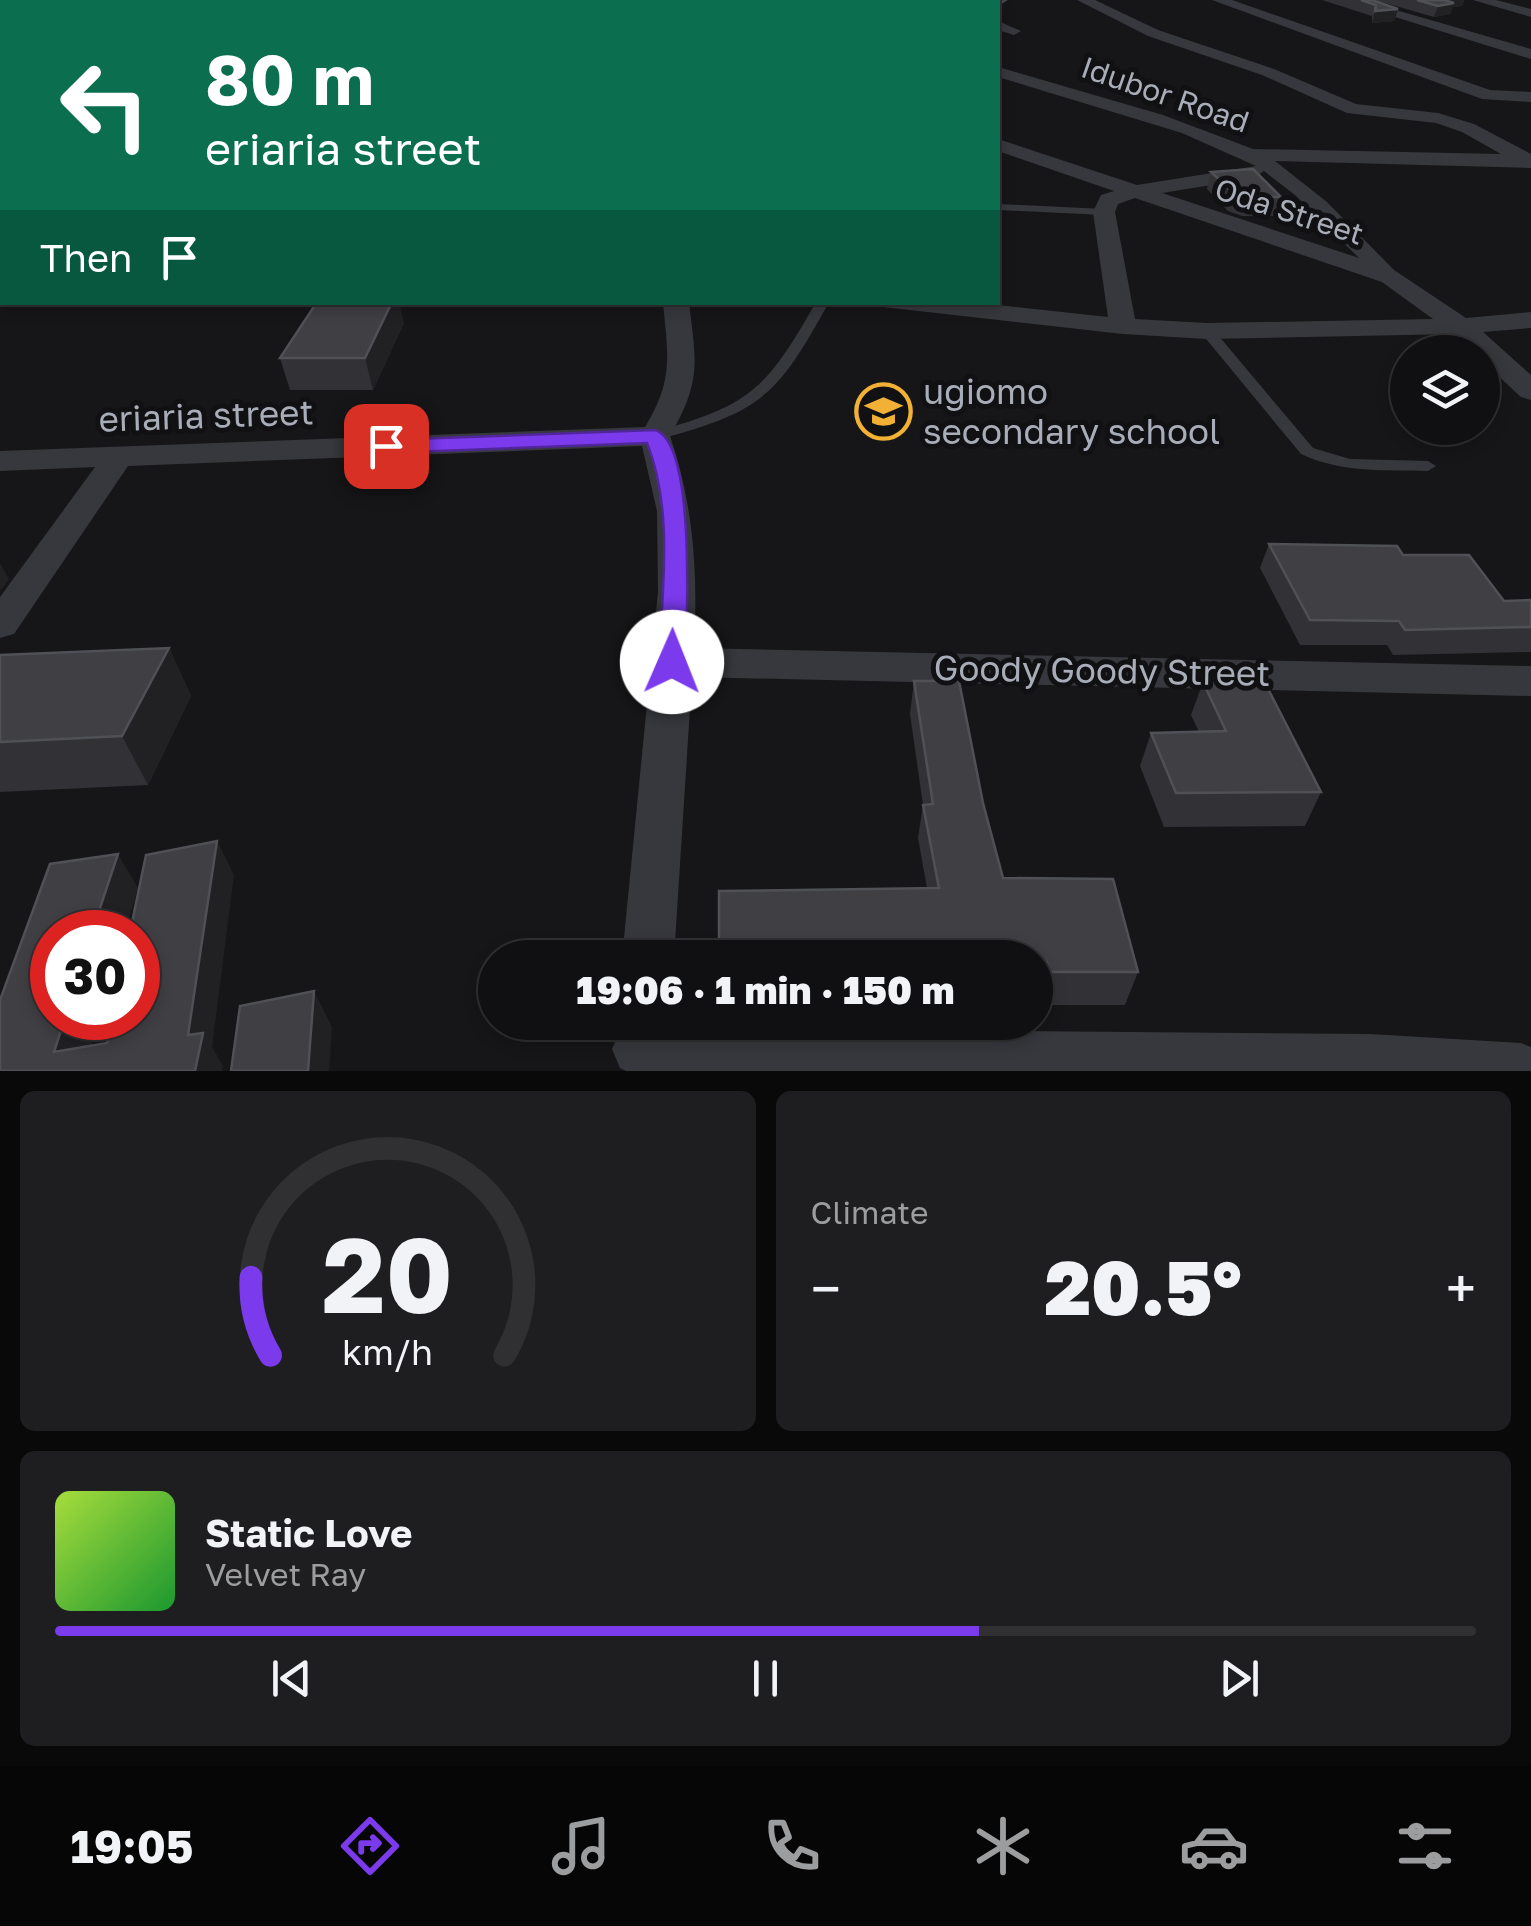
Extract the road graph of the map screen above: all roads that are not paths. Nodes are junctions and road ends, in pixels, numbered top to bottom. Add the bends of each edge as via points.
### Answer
1 (1084, 0) edge
2 (1219, 0) edge
3 (1347, 0) edge
4 (1480, 0) edge
5 (1531, 13) edge
6 (1000, 26) edge
7 (1014, 31) dead end
8 (1531, 54) edge
9 (1000, 73) edge
10 (1531, 96) edge
11 (1000, 146) edge
12 (1250, 155) junction
13 (1530, 161) edge
14 (1270, 169) junction
15 (1132, 192) junction
16 (1000, 206) edge
17 (1104, 212) junction
18 (1391, 277) junction
19 (676, 305) edge
20 (822, 305) edge
21 (921, 305) edge
22 (1531, 320) edge
23 (1122, 326) junction
24 (1461, 326) junction
25 (1207, 330) junction
26 (1531, 391) edge
27 (655, 436) junction
28 (118, 457) junction
29 (0, 461) edge
30 (1428, 466) dead end
31 (0, 626) edge
32 (672, 662) junction
33 (1531, 681) edge
34 (649, 940) edge
35 (640, 1048) edge
36 (1521, 1071) edge

1 - 13 street via 1353,109 1438,118
2 - 10 street via 1488,95
3 - 8 street
4 - 5 street
6 - 7 street
9 - 12 street, Idubor Road
11 - 15 street, Oda Street
12 - 13 street
12 - 14 street, Idubor Road
14 - 15 street
14 - 18 street, Idubor Road
15 - 17 street via 1109,200
15 - 18 street, Oda Street
16 - 17 lane
17 - 23 street
18 - 24 street, Oda Street
19 - 27 street via 684,373
20 - 27 lane via 765,392 709,422
21 - 23 street
22 - 24 street
23 - 25 street
24 - 25 street
24 - 26 street, Oda Street
25 - 30 lane via 1307,452 1342,462
27 - 28 street, eriaria street
27 - 32 street via 676,526
28 - 29 street, eriaria street
28 - 31 street
32 - 33 street, Goody Goody Street
32 - 34 street
35 - 36 street

